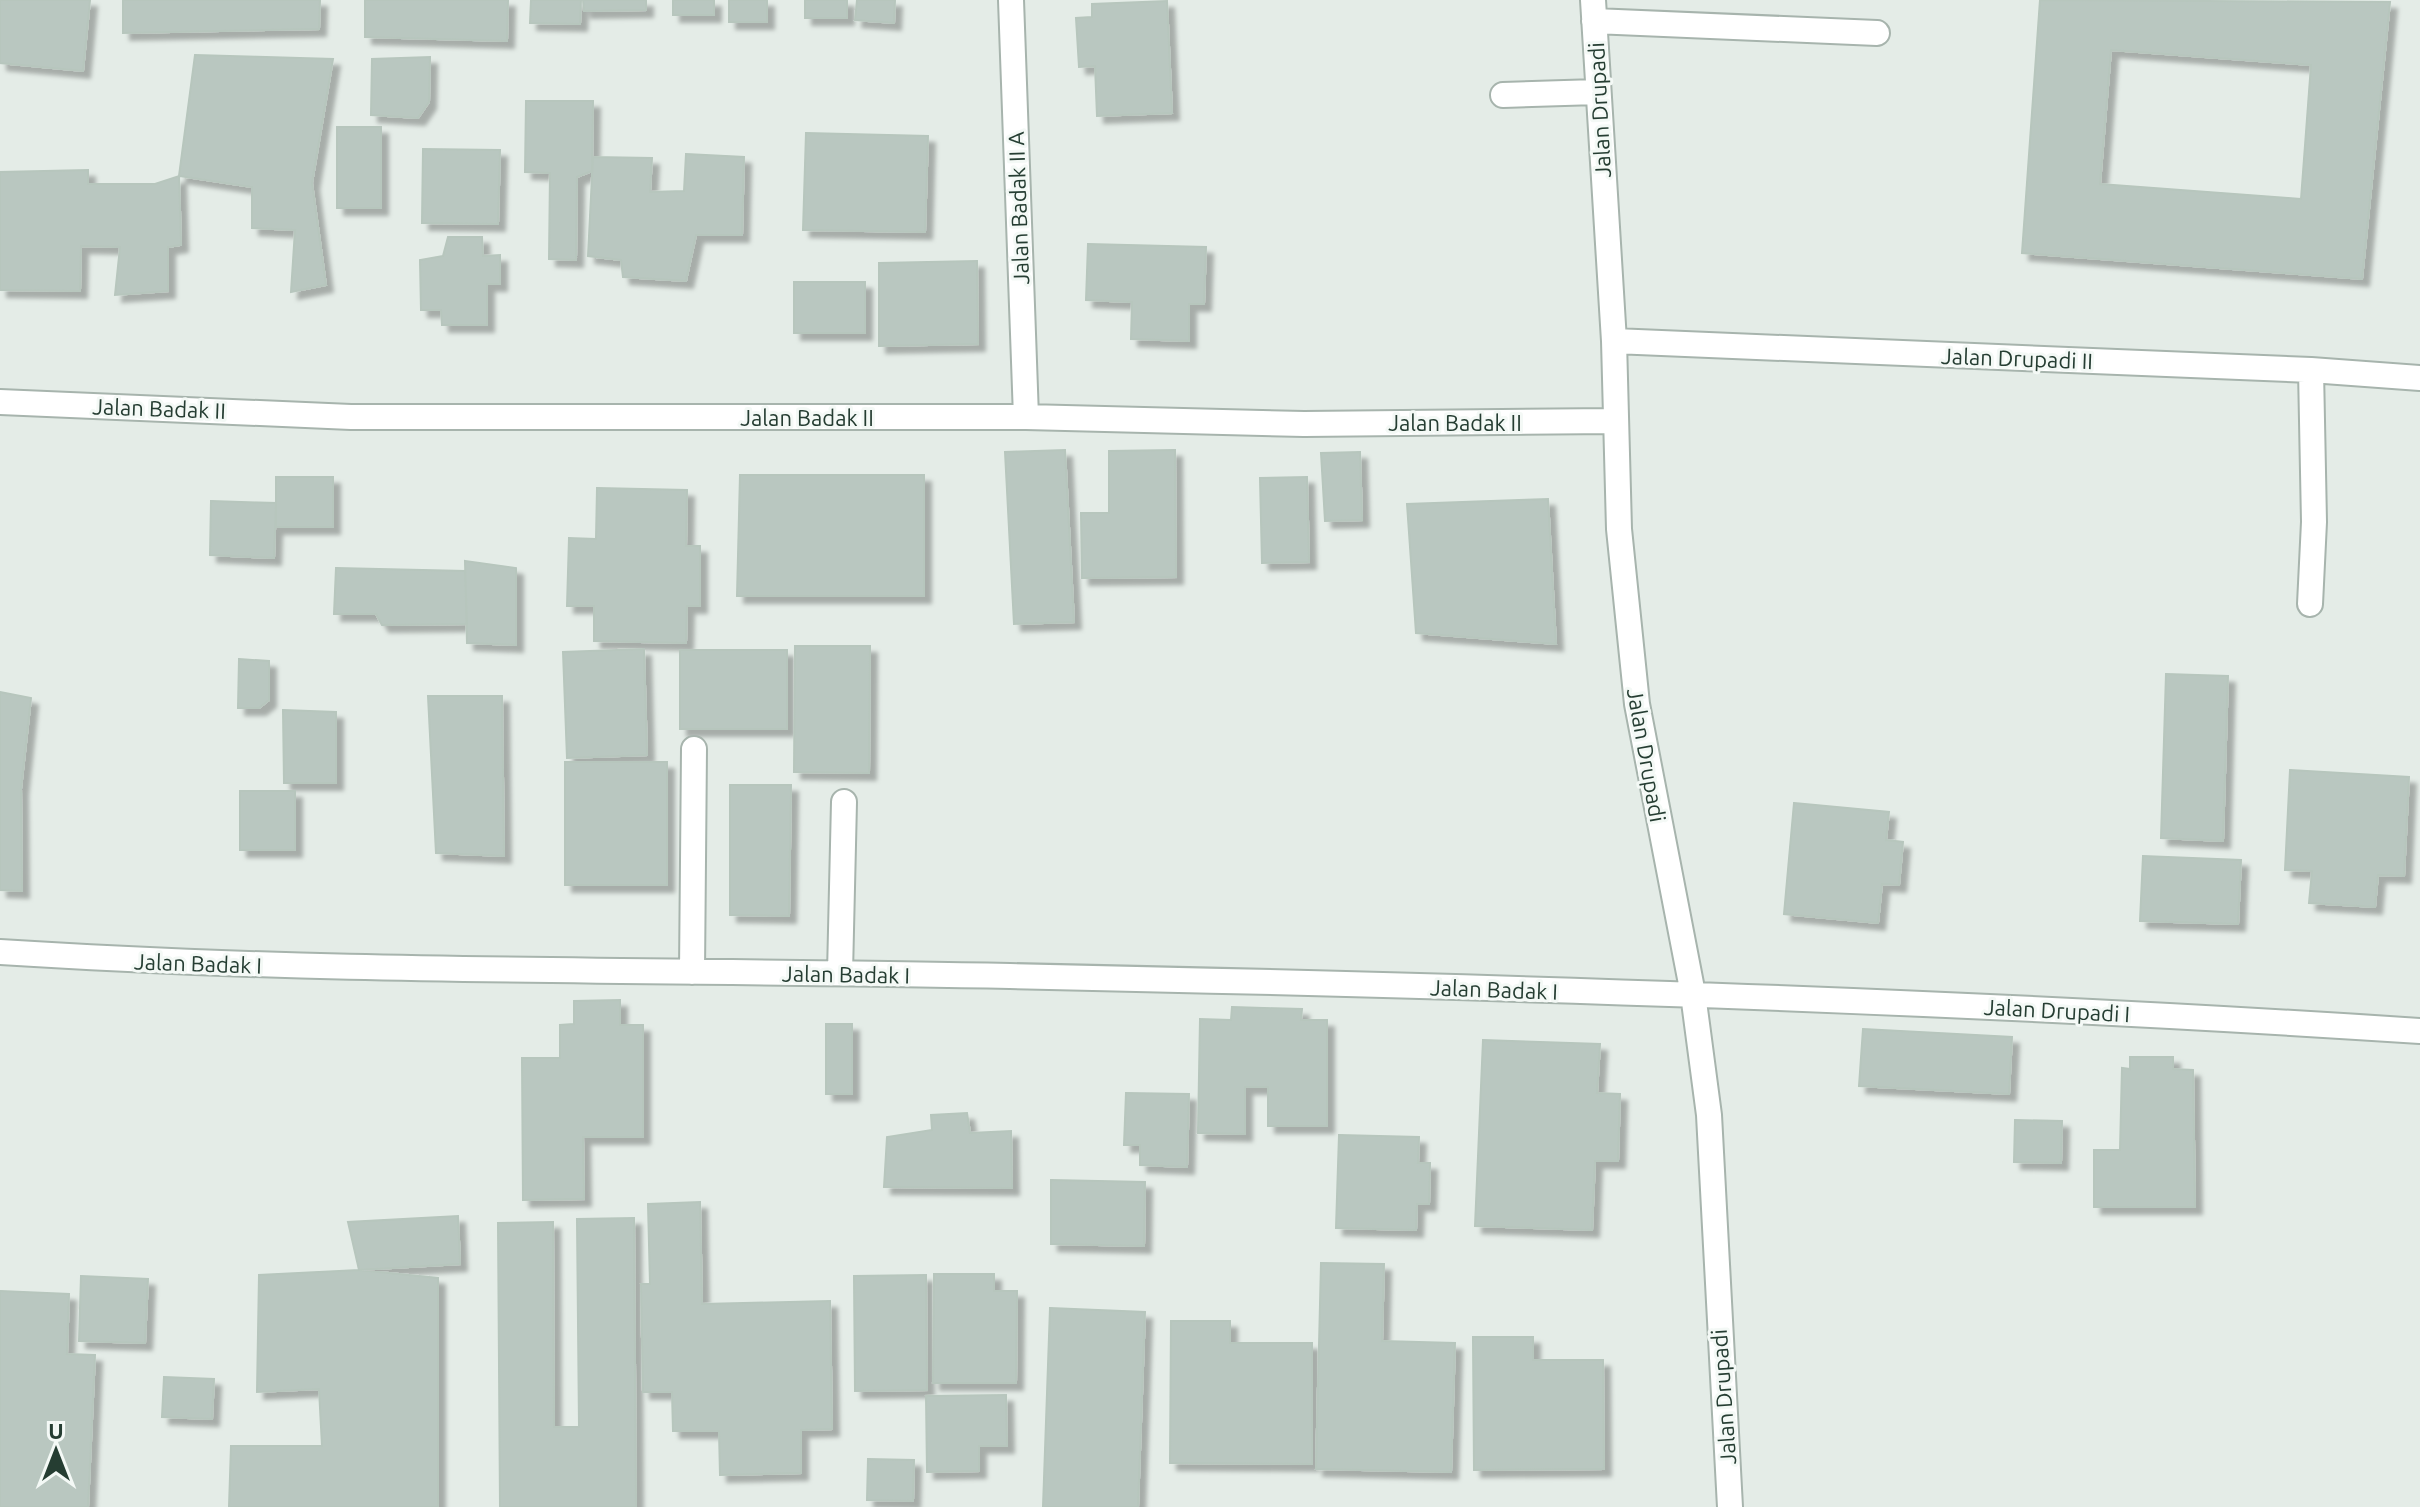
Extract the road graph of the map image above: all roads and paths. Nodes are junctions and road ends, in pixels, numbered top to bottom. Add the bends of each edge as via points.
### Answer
1 (1011, 0) edge
2 (1593, 10) edge
3 (1877, 33) dead end
4 (1597, 92) junction
5 (1503, 95) dead end
6 (1614, 341) junction
7 (2311, 370) junction
8 (2420, 378) edge
9 (0, 402) edge
10 (1026, 417) junction
11 (1614, 421) junction
12 (2310, 604) dead end
13 (694, 749) dead end
14 (844, 802) dead end
15 (0, 952) edge
16 (692, 972) junction
17 (840, 973) junction
18 (1693, 994) junction
19 (2420, 1031) edge
20 (1730, 1507) edge

1 - 10 street, Jalan Badak II A
2 - 3 street
2 - 4 street, Jalan Drupadi
4 - 5 street
4 - 6 street, Jalan Drupadi
6 - 7 street, Jalan Drupadi II
6 - 11 street, Jalan Drupadi
7 - 8 street, Jalan Drupadi II
7 - 12 street
9 - 10 street, Jalan Badak II via 351,417
10 - 11 street, Jalan Badak II via 1304,424
11 - 18 street, Jalan Drupadi via 1637,704
13 - 16 street
14 - 17 street
15 - 16 street, Jalan Badak I via 178,964
16 - 17 street, Jalan Badak I
17 - 18 street, Jalan Badak I
18 - 19 street, Jalan Drupadi I
18 - 20 street, Jalan Drupadi via 1709,1115

